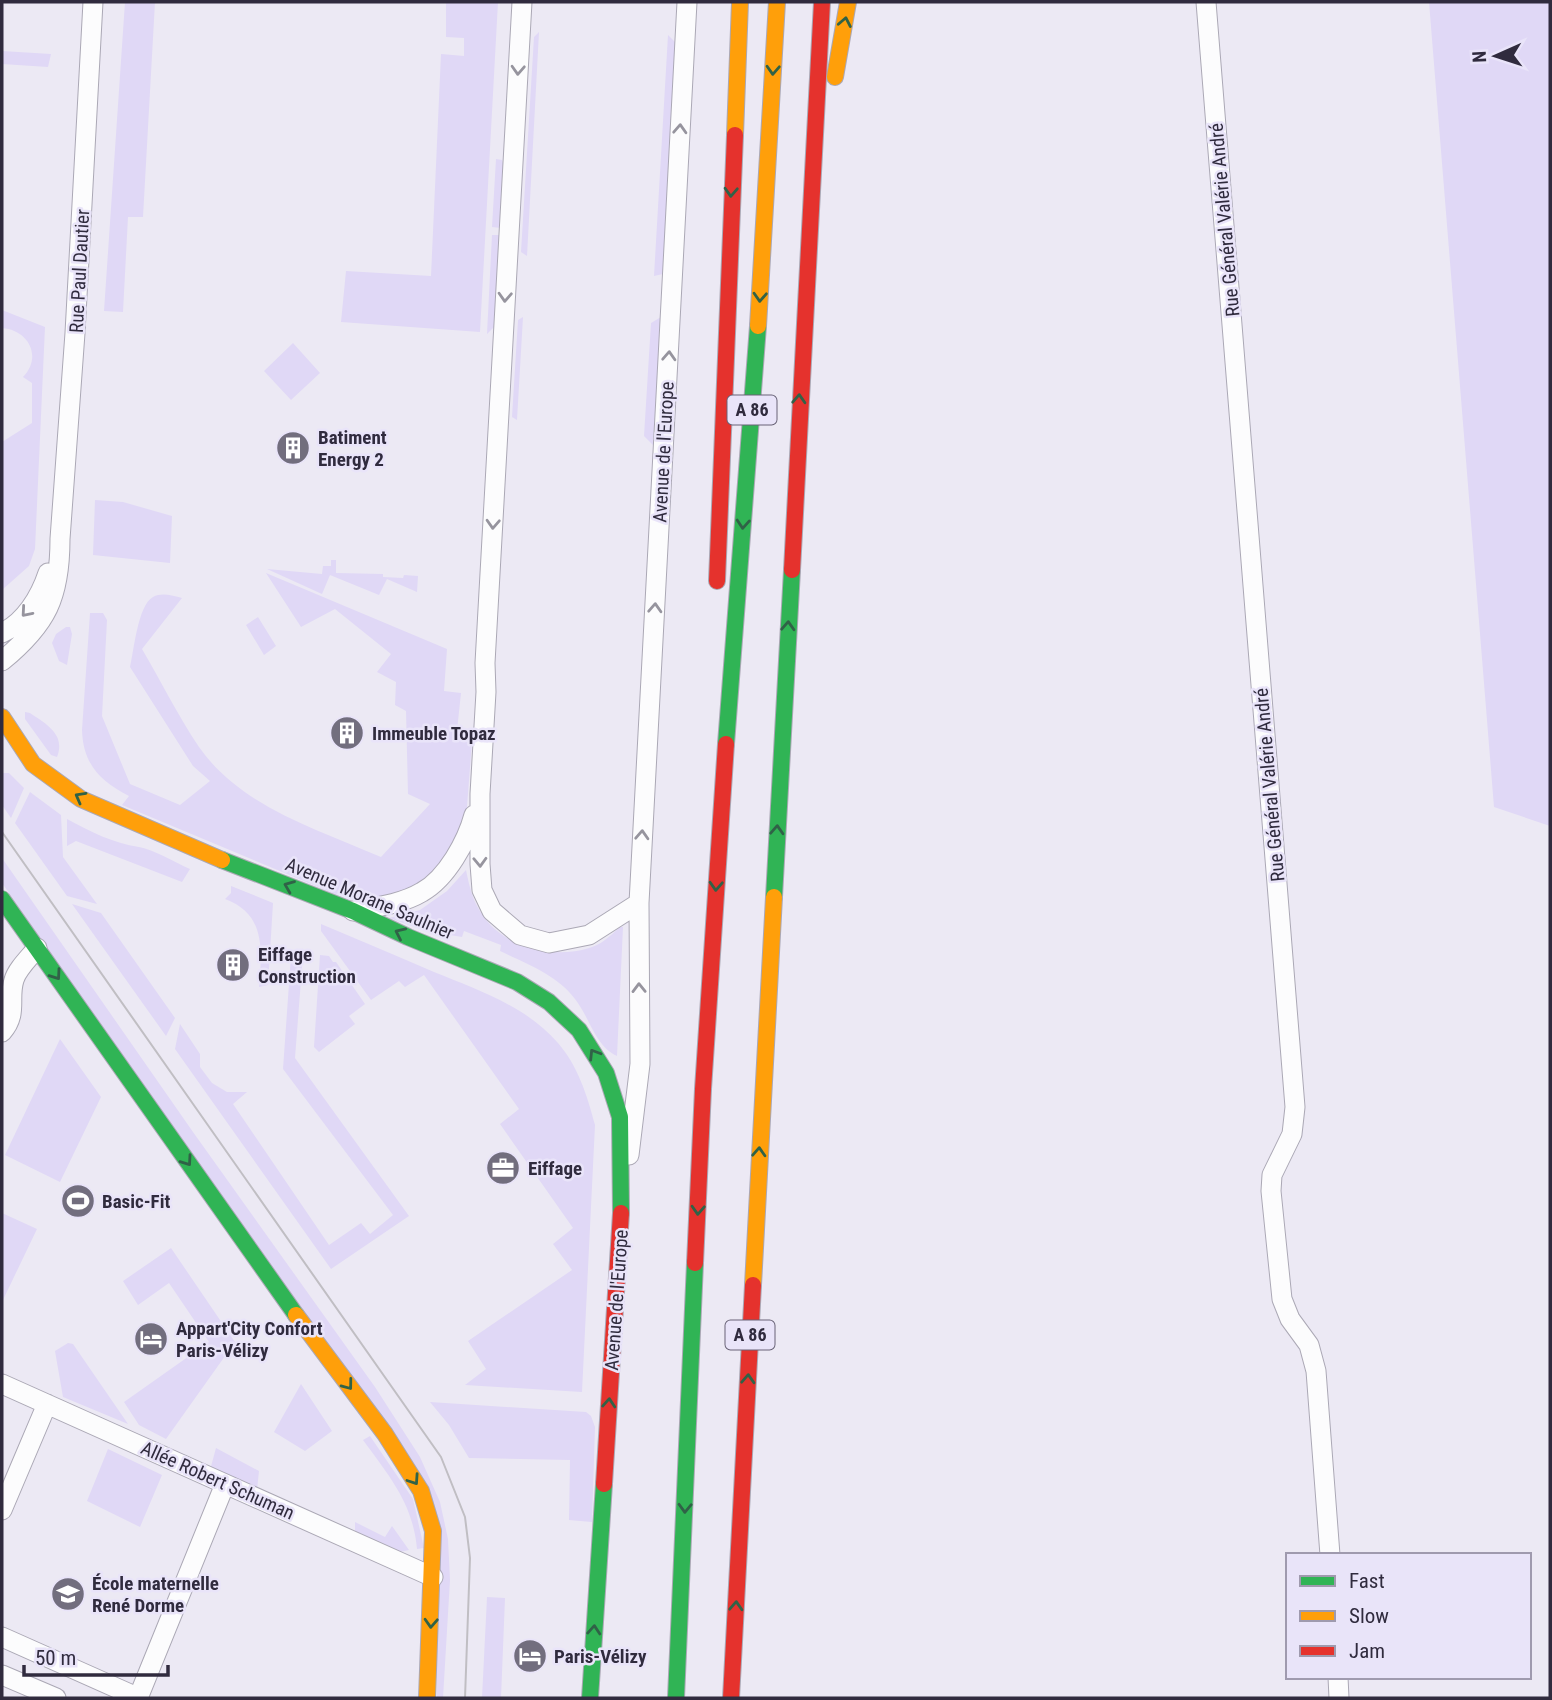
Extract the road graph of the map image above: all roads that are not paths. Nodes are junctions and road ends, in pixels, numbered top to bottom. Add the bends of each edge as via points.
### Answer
1 (93, 2) edge
2 (522, 2) edge
3 (687, 2) edge
4 (740, 2) edge
5 (777, 2) edge
6 (821, 2) edge
7 (848, 2) edge
8 (1206, 2) edge
9 (810, 210) junction
10 (60, 539) junction
11 (716, 604) dead end
12 (2, 633) edge
13 (2, 661) edge
14 (713, 701) dead end
15 (2, 717) edge
16 (480, 794) junction
17 (720, 817) junction
18 (2, 899) edge
19 (639, 903) junction
20 (353, 911) junction
21 (37, 948) junction
22 (2, 1032) edge
23 (622, 1194) junction
24 (2, 1384) edge
25 (47, 1404) junction
26 (225, 1484) junction
27 (2, 1510) edge
28 (1330, 1553) edge
29 (433, 1577) junction
30 (2, 1637) edge
31 (2, 1675) edge
32 (1338, 1679) edge
33 (56, 1698) edge
34 (138, 1698) edge
35 (427, 1698) edge
36 (590, 1698) edge
37 (676, 1698) edge
38 (731, 1698) edge
39 (1339, 1698) edge

1 - 10 street, Rue Paul Dautier
2 -> 16 street
19 -> 3 street, Avenue de l'Europe
4 -> 11 main road
5 -> 17 main road, A 86 via 757,344
6 - 9 main road, A 86
9 -> 7 main road
8 - 28 street, Rue Général Valérie André via 1295,1107 1292,1134 1272,1175 1272,1200 1282,1300 1308,1345 1316,1371
38 -> 9 main road, A 86
10 -> 12 street, Rue Paul Dautier via 42,592
10 - 13 street, Rue Paul Dautier via 60,571 53,597 29,637
14 - 17 main road
20 -> 15 main road, Avenue Morane Saulnier via 81,799 33,764
16 -> 19 street via 482,890 492,912 520,935 549,943 589,935
16 - 20 street via 468,837 446,871 424,892
17 -> 37 main road, A 86
18 - 21 main road
23 -> 19 street, Avenue de l'Europe via 640,1065
23 -> 20 main road, Avenue Morane Saulnier via 620,1117 606,1073 579,1030 517,982
21 - 22 street via 14,979 9,1024
21 -> 29 main road via 284,1299 385,1434 421,1491 433,1531
36 -> 23 main road, Avenue de l'Europe
24 - 25 street, Allée Robert Schuman
25 - 26 street, Allée Robert Schuman
25 - 27 street
26 - 29 street, Allée Robert Schuman
26 - 34 street
29 -> 35 main road
30 - 34 street
31 - 33 street
32 - 39 street

